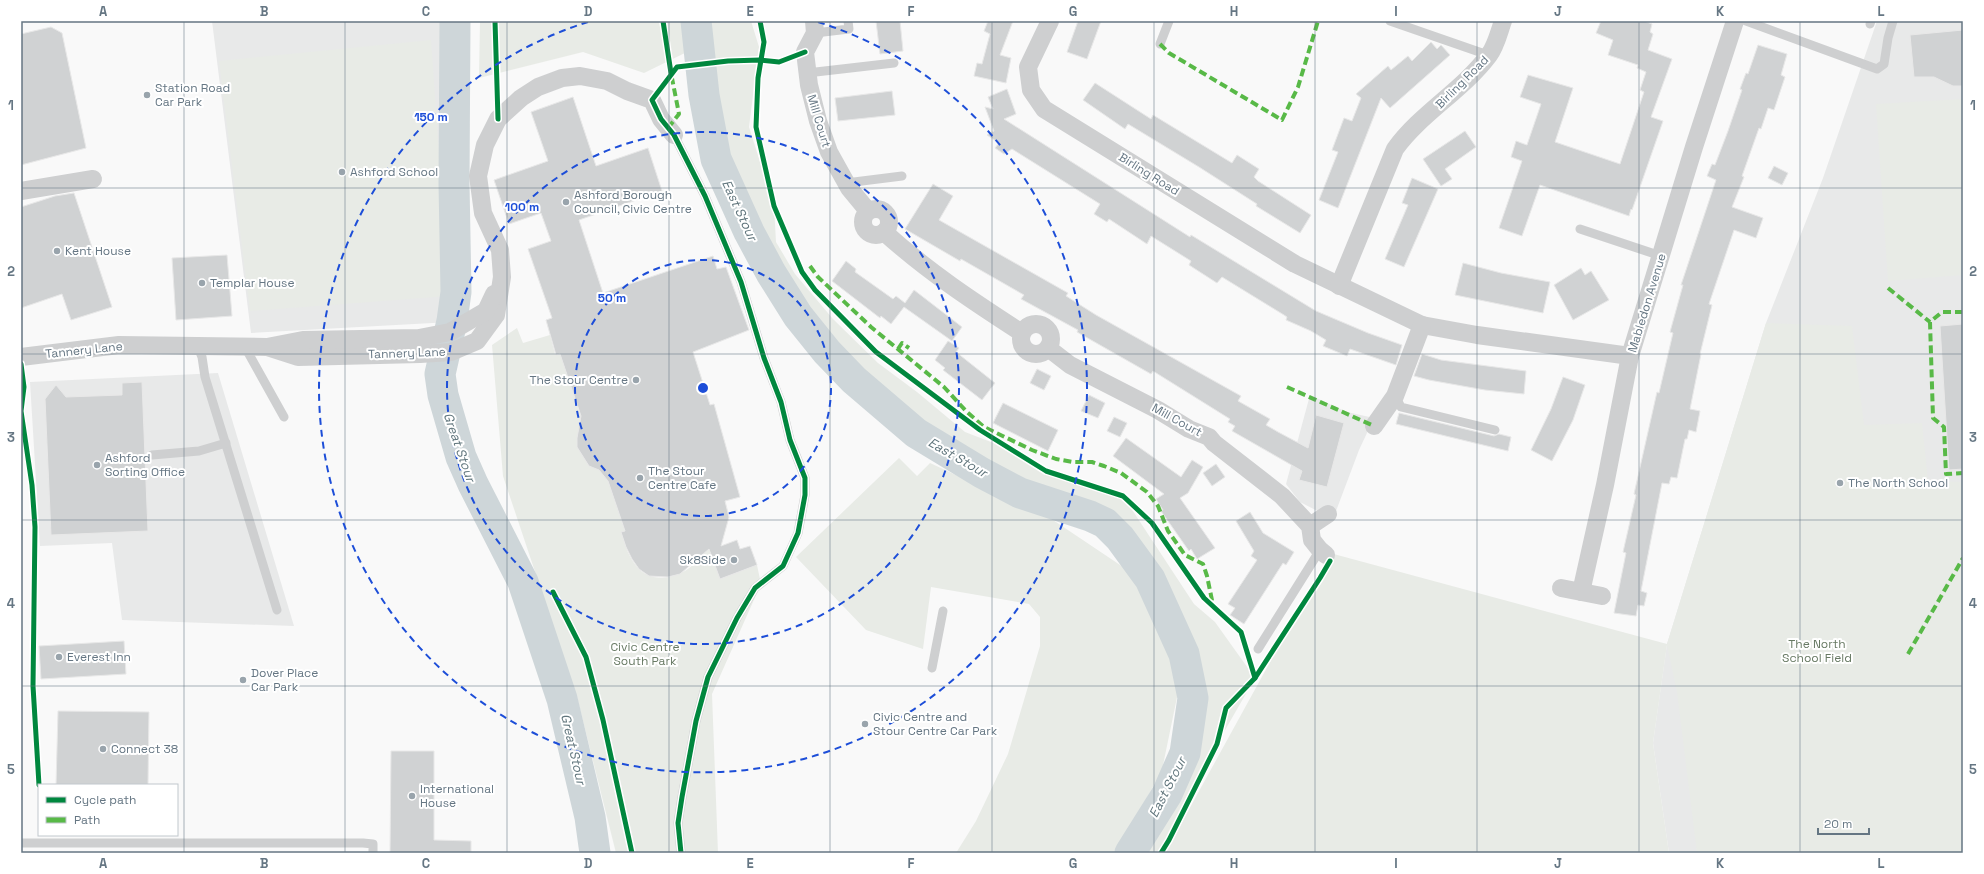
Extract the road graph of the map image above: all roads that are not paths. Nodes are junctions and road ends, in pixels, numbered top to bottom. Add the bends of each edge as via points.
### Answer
1 (848, 21) edge
2 (1050, 21) edge
3 (1169, 21) edge
4 (1390, 21) edge
5 (1503, 21) edge
6 (1735, 21) edge
7 (1746, 21) edge
8 (1894, 21) edge
9 (815, 27) edge
10 (1160, 44) dead end
11 (1488, 56) junction
12 (894, 63) dead end
13 (807, 73) junction
14 (674, 135) joint
15 (902, 176) dead end
16 (93, 179) dead end
17 (846, 183) junction
18 (21, 191) edge
19 (1580, 229) dead end
20 (1661, 256) junction
21 (502, 277) junction
22 (1339, 286) junction
23 (1422, 325) junction
24 (246, 346) junction
25 (420, 346) junction
26 (198, 347) junction
27 (1630, 356) junction
28 (21, 357) edge
29 (1395, 396) junction
30 (284, 417) dead end
31 (1374, 426) dead end
32 (1496, 430) dead end
33 (226, 444) junction
34 (152, 455) dead end
35 (1328, 514) dead end
36 (1310, 526) junction
37 (1323, 553) joint
38 (1561, 588) dead end
39 (1581, 592) junction
40 (1602, 596) dead end
41 (277, 610) dead end
42 (943, 611) dead end
43 (1258, 649) dead end
44 (932, 668) dead end
45 (21, 843) edge
46 (373, 848) edge
47 (681, 853) edge

1 - 9 lane via 849,29
2 - 22 street, Birling Road via 1028,67 1031,90 1044,109 1295,264
3 - 10 lane
4 - 11 lane
5 - 11 street, Birling Road
6 - 20 street, Mabledon Avenue
7 - 8 lane via 1877,69 1884,64
9 - 13 street, Mill Court via 805,52
11 - 22 street, Birling Road via 1459,87 1406,134 1395,149
12 - 13 lane
13 - 17 street, Mill Court via 818,122 829,152
14 - 21 street, Tannery Lane via 661,119 652,100 606,81 580,76 562,78 538,87 521,98 498,118 485,145 478,176 483,213 500,250
14 - 47 lane via 705,196 741,282 804,478 805,495 798,533 783,566 755,588 708,677 696,721 678,823
15 - 17 lane
16 - 18 street
17 - 36 street, Mill Court via 868,211 881,210 888,216 889,225 884,232 952,288 1022,333 1034,324 1044,326 1050,334 1051,344 1048,348 1070,365 1158,410 1188,430 1209,437 1282,496
19 - 20 lane
20 - 27 street, Mabledon Avenue
21 - 25 street, Tannery Lane via 486,311
21 - 25 street, Tannery Lane via 496,315 477,341 451,352
22 - 23 street, Birling Road
23 - 27 street, Birling Road
23 - 29 street
24 - 25 street, Tannery Lane via 267,347 298,357
24 - 26 street, Tannery Lane
24 - 30 lane
26 - 28 street, Tannery Lane via 119,345
26 - 33 lane
27 - 39 street, Mabledon Avenue
29 - 31 street
29 - 32 lane via 1402,407
33 - 34 lane via 199,451
33 - 41 lane
35 - 36 street
36 - 37 street, Mill Court via 1312,540
37 - 43 lane
38 - 39 street
39 - 40 street
42 - 44 lane
45 - 46 lane

